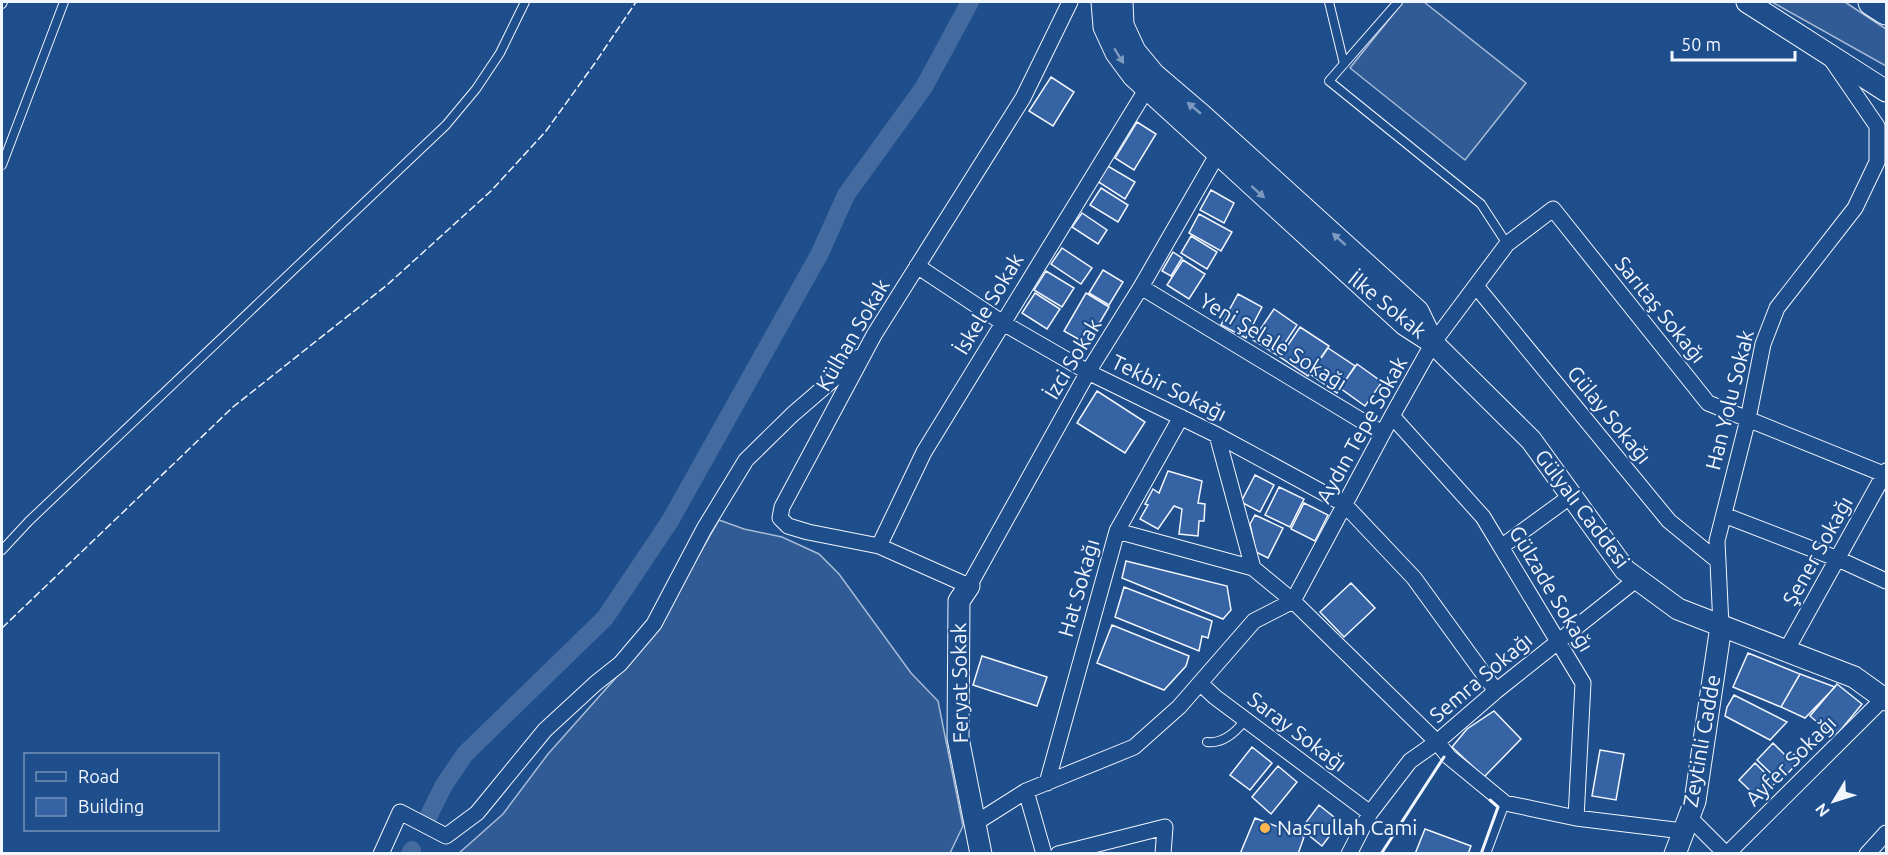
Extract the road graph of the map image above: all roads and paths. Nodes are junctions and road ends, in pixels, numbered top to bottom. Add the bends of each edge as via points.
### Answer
1 (64, 2) edge
2 (525, 2) edge
3 (1070, 2) edge
4 (1102, 2) edge
5 (1122, 2) edge
6 (1329, 2) edge
7 (1398, 2) edge
8 (1747, 2) edge
9 (1764, 2) edge
10 (1872, 2) edge
11 (1887, 11) edge
12 (1817, 42) junction
13 (1344, 64) junction
14 (1887, 78) edge
15 (1146, 90) junction
16 (1887, 91) edge
17 (1223, 147) junction
18 (2, 165) edge
19 (1553, 209) joint
20 (1508, 244) junction
21 (917, 266) junction
22 (1476, 286) junction
23 (1141, 287) junction
24 (1002, 323) junction
25 (1433, 343) junction
26 (866, 351) junction
27 (1088, 372) junction
28 (1392, 416) junction
29 (1181, 417) junction
30 (1748, 419) junction
31 (1382, 433) junction
32 (1217, 435) junction
33 (1886, 474) edge
34 (1571, 496) junction
35 (1344, 504) junction
36 (1724, 515) junction
37 (1117, 531) junction
38 (879, 546) junction
39 (1501, 547) junction
40 (2, 550) edge
41 (1838, 559) junction
42 (1718, 561) junction
43 (1253, 568) junction
44 (1637, 579) junction
45 (1887, 581) edge
46 (969, 586) junction
47 (1293, 601) junction
48 (1721, 626) junction
49 (1557, 642) junction
50 (1786, 651) junction
51 (1200, 683) junction
52 (1496, 691) junction
53 (1885, 699) edge
54 (1245, 720) junction
55 (1207, 742) dead end
56 (1437, 742) junction
57 (1047, 783) junction
58 (1026, 791) junction
59 (1505, 803) junction
60 (1370, 813) junction
61 (1576, 818) junction
62 (974, 824) junction
63 (1686, 824) junction
64 (1887, 833) edge
65 (381, 854) edge
66 (981, 854) edge
67 (1044, 854) edge
68 (1058, 854) edge
69 (1163, 854) edge
70 (1349, 854) edge
71 (1486, 854) edge
72 (1675, 854) edge
73 (1727, 854) edge
74 (1868, 854) edge

1 - 18 lane
2 - 40 lane via 500,53 446,125
3 - 21 street, Külhan Sokak via 1023,98
4 -> 15 street, İlke Sokak via 1104,27 1116,53
17 -> 5 street, İlke Sokak via 1135,51 1123,25
6 - 13 lane
7 - 13 lane
8 - 12 street
9 - 12 street
10 - 11 highway
12 - 14 street
12 - 16 street
12 - 30 street, Han Yolu Sokak via 1877,126 1877,162 1855,208 1777,308 1763,344
13 - 20 lane via 1329,81 1480,204
15 - 17 street, İlke Sokak
15 - 24 street, İskele Sokak
17 - 23 street, İzci Sokak
17 - 25 street, İlke Sokak via 1418,311
19 - 20 street, Aydın Tepe Sokak
19 - 30 street, Sarıtaş Sokağı via 1708,403
20 - 22 street, Aydın Tepe Sokak
21 - 24 street, Tekbir Sokağı
21 - 26 street, Külhan Sokak
22 - 25 street, Aydın Tepe Sokak
22 - 42 street, Gülay Sokağı via 1669,521
23 - 27 street, İzci Sokak
23 - 31 street, Yeni Şelale Sokağı
24 - 27 street, Tekbir Sokağı
24 - 38 street, İskele Sokak via 924,452
25 - 28 street, Aydın Tepe Sokak
25 - 34 street, Gülyalı Caddesi via 1531,440
26 - 38 street, Külhan Sokak via 782,507 780,518 788,526 808,532
26 - 65 street via 746,460 654,624 620,664 545,730 477,813 446,836 400,812
27 - 29 street, Tekbir Sokağı
27 - 46 street, İzci Sokak
28 - 31 street, Aydın Tepe Sokak
28 - 39 street, Gülzade Sokağı via 1483,517
29 - 32 street, Tekbir Sokağı
29 - 37 street, Hat Sokağı
30 - 33 street, Sarıtaş Sokağı
30 - 36 street, Han Yolu Sokak
31 - 35 street, Aydın Tepe Sokak
32 - 35 street, Tekbir Sokağı
32 - 43 street
33 - 41 street, Şener Sokağı
34 - 39 street
34 - 44 street, Gülyalı Caddesi via 1625,570
35 - 47 street, Aydın Tepe Sokak
35 - 52 street, Tekbir Sokağı via 1414,578
36 - 41 street
36 - 42 street, Han Yolu Sokak
37 - 43 street
37 - 57 street, Hat Sokağı
38 - 46 street, Külhan Sokak
39 - 49 street, Gülzade Sokağı
41 - 45 street
41 - 50 street, Şener Sokağı
42 - 48 street, Han Yolu Sokak
43 - 47 street
44 - 48 street, Gülyalı Caddesi via 1678,609
44 - 49 street, Semra Sokağı
46 - 62 street, Feryat Sokak via 959,601 958,738
47 - 51 street via 1254,621
47 - 56 street
48 - 50 street, Gülyalı Caddesi
48 - 63 street, Zeytinli Cadde via 1695,801
49 - 52 street, Semra Sokağı
49 - 61 street, Gülzade Sokağı via 1583,683
50 - 53 street, Gülyalı Caddesi via 1854,677
51 - 54 street, Saray Sokağı
51 - 57 street via 1134,747
52 - 56 street, Semra Sokağı
53 - 73 street, Ayfer Sokağı
54 - 55 lane via 1232,735
54 - 60 street, Saray Sokağı
56 - 59 street via 1449,757
56 - 60 street, Semra Sokağı via 1410,761
57 - 58 street
58 - 62 street
58 - 67 street
59 - 61 street
59 - 71 lane
60 - 70 street, Semra Sokağı
61 - 63 street
62 - 66 street, Feryat Sokak
63 - 72 street, Zeytinli Cadde
63 - 73 street
64 - 74 street
68 - 69 street via 1165,826

